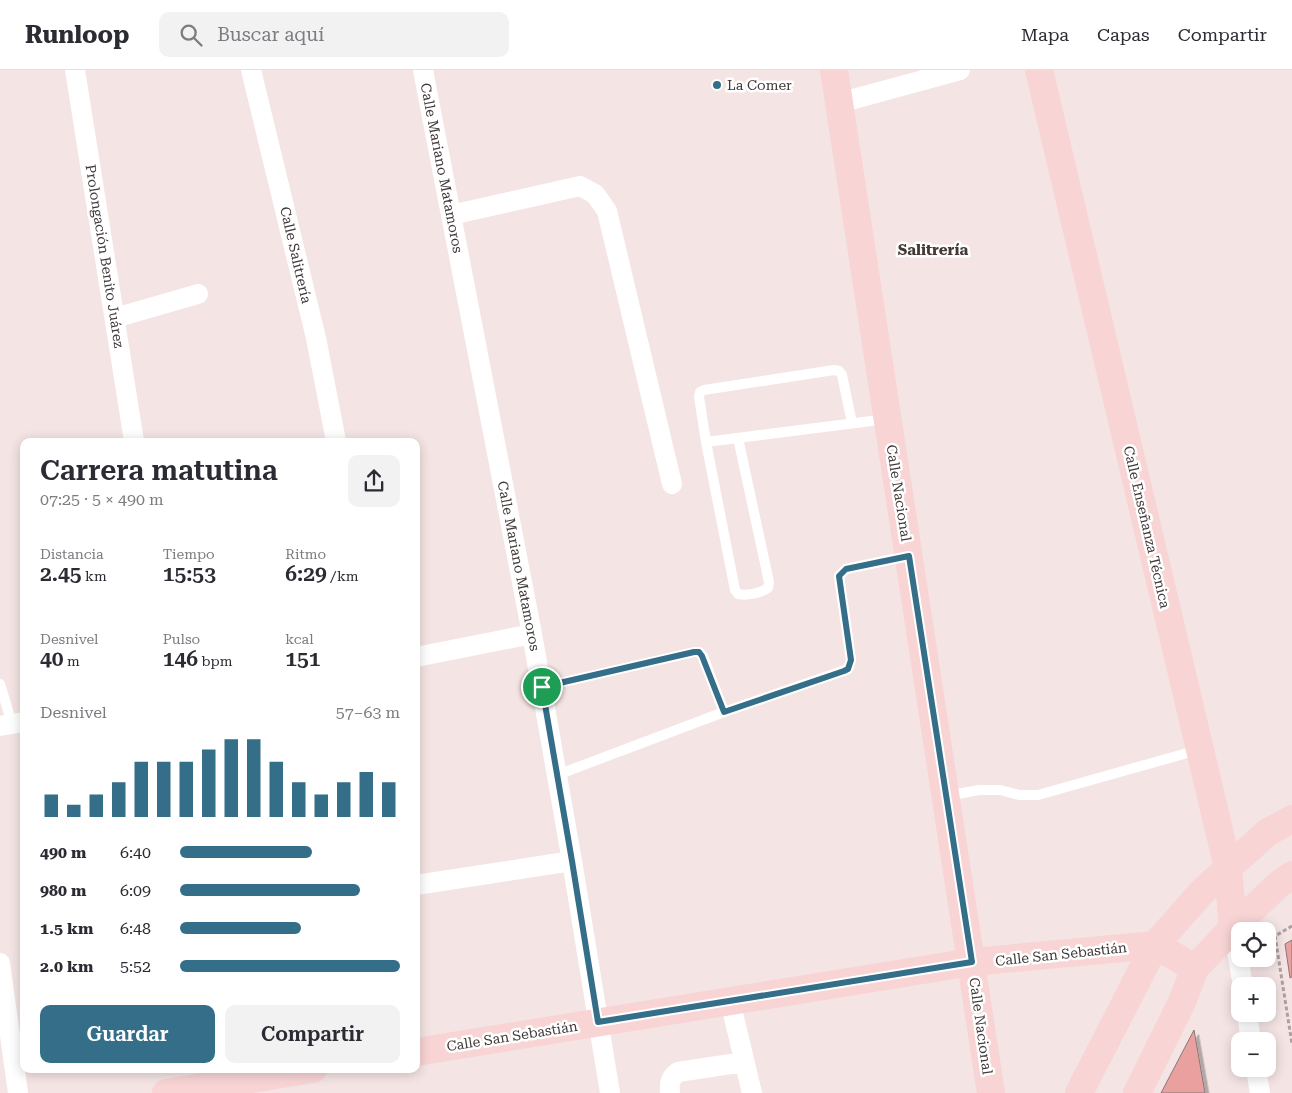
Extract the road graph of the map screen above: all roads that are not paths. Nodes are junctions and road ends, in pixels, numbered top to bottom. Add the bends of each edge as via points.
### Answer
1 (75, 70) edge
2 (251, 70) edge
3 (423, 70) edge
4 (834, 70) edge
5 (960, 70) edge
6 (1039, 70) edge
7 (839, 103) junction
8 (452, 215) junction
9 (198, 294) dead end
10 (115, 318) junction
11 (888, 419) junction
12 (852, 423) junction
13 (134, 438) edge
14 (335, 438) edge
15 (738, 438) junction
16 (706, 442) junction
17 (672, 484) dead end
18 (909, 556) junction
19 (532, 634) junction
20 (420, 655) edge
21 (0, 684) edge
22 (542, 687) junction
23 (724, 712) junction
24 (12, 724) edge
25 (1200, 750) junction
26 (557, 775) junction
27 (946, 796) junction
28 (1292, 819) edge
29 (572, 861) junction
30 (1228, 868) junction
31 (1292, 875) edge
32 (420, 884) edge
33 (1232, 922) edge
34 (1239, 922) edge
35 (1231, 930) edge
36 (1155, 944) junction
37 (972, 962) junction
38 (0, 963) edge
39 (1196, 968) junction
40 (730, 1001) junction
41 (598, 1022) junction
42 (420, 1051) edge
43 (744, 1062) junction
44 (288, 1073) edge
45 (1257, 1077) edge
46 (239, 1081) edge
47 (18, 1093) edge
48 (166, 1093) edge
49 (610, 1093) edge
50 (670, 1093) edge
51 (752, 1093) edge
52 (991, 1093) edge
53 (1079, 1093) edge
54 (1137, 1093) edge
55 (1260, 1093) edge

1 - 10 street, Prolongación Benito Juárez
2 - 14 street, Calle Salitrería via 316,338
3 - 8 street, Calle Mariano Matamoros
4 - 7 street, Calle Nacional
5 - 7 street
6 - 25 street, Calle Enseñanza Técnica
7 - 11 street, Calle Nacional
8 - 17 street via 580,186 595,194 607,211
8 - 19 street, Calle Mariano Matamoros
9 - 10 street
10 - 13 street, Prolongación Benito Juárez
11 - 12 lane
11 - 18 street, Calle Nacional
12 - 15 lane
12 - 16 lane via 842,375 834,370 700,392 698,398
15 - 16 lane
15 - 16 lane via 769,582 764,590 743,595 735,590
18 - 23 lane via 846,569 839,576 851,660 848,669
18 - 27 street, Calle Nacional
19 - 20 street
19 - 22 street, Calle Mariano Matamoros
21 - 24 lane
22 - 23 lane via 699,652
22 - 26 street, Calle Mariano Matamoros
23 - 26 lane
25 - 27 lane via 1038,795 979,790
25 - 30 street, Calle Enseñanza Técnica
26 - 29 street, Calle Mariano Matamoros
27 - 37 street, Calle Nacional
28 - 30 street via 1268,832
29 - 32 street
29 - 41 street, Calle Mariano Matamoros
30 - 33 street, Calle Enseñanza Técnica
30 - 36 street
31 - 34 street
35 - 39 street
36 - 37 street, Calle San Sebastián
36 - 39 street
36 - 53 street
37 - 40 street, Calle San Sebastián
37 - 52 street, Calle Nacional
38 - 47 street
39 - 54 street
40 - 41 street, Calle San Sebastián
40 - 43 street
41 - 42 street, Calle San Sebastián
41 - 49 street, Calle Mariano Matamoros
43 - 50 street via 678,1072 672,1077
43 - 51 street
44 - 46 street
45 - 55 street
46 - 48 street

